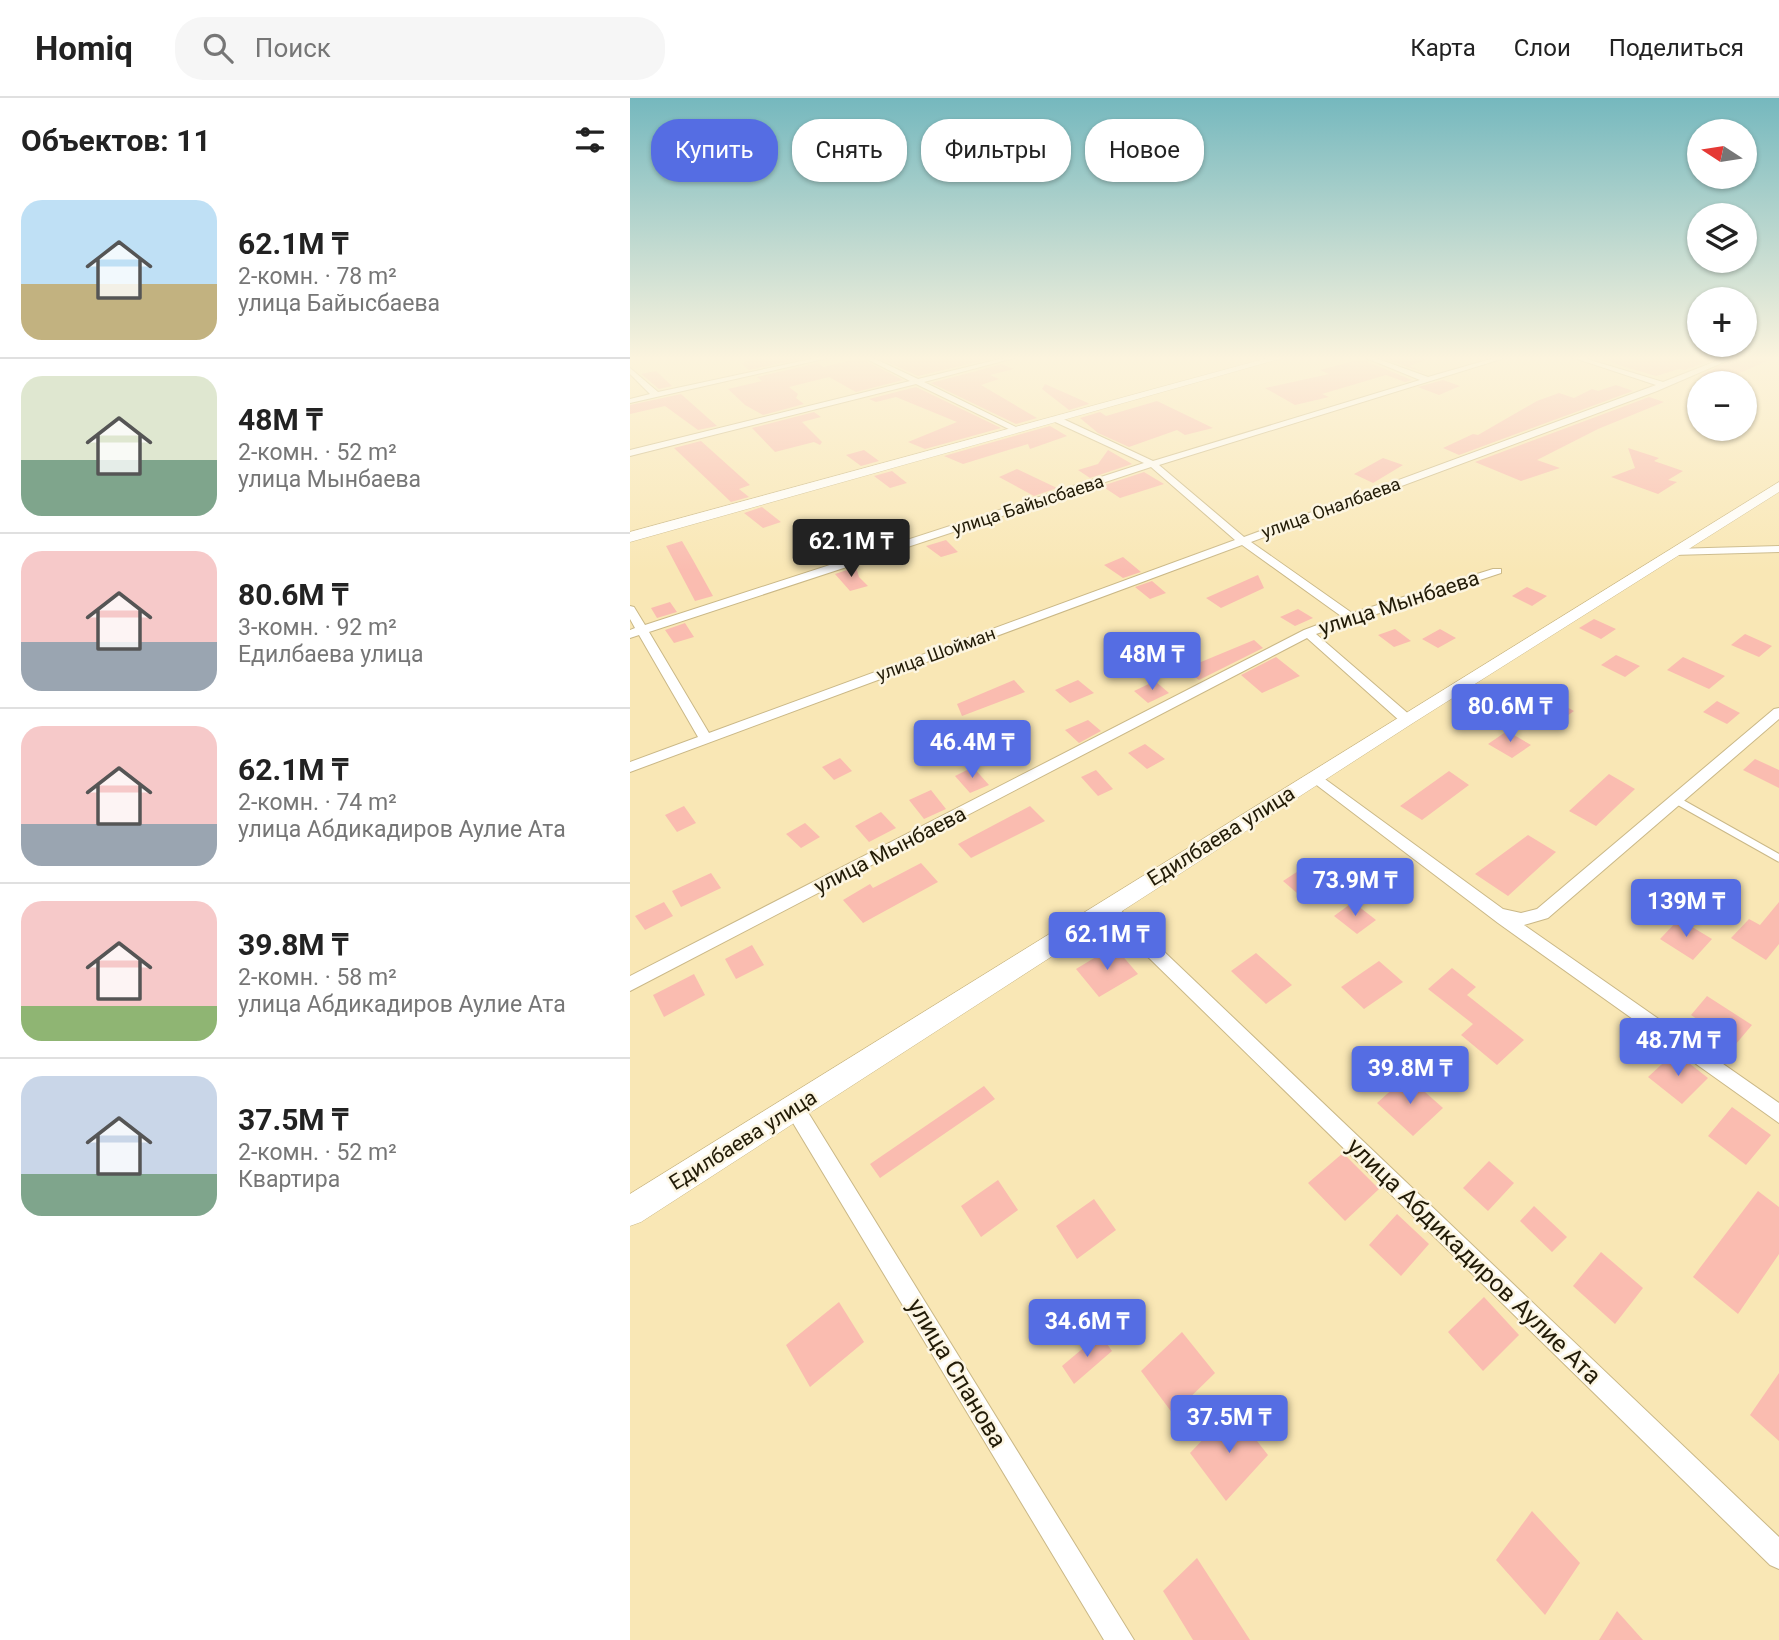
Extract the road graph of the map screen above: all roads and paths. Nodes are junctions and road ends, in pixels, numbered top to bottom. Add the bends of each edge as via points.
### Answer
1 (730, 428) edge
2 (1014, 428) edge
3 (1025, 428) edge
4 (1075, 428) edge
5 (1271, 428) edge
6 (1548, 428) edge
7 (1018, 430) junction
8 (630, 453) edge
9 (1153, 464) junction
10 (1779, 486) edge
11 (630, 537) edge
12 (1242, 541) junction
13 (1779, 549) edge
14 (1673, 552) junction
15 (1497, 571) dead end
16 (630, 609) edge
17 (1350, 617) junction
18 (637, 632) edge
19 (1308, 634) junction
20 (1779, 712) edge
21 (1406, 719) junction
22 (706, 739) junction
23 (630, 767) edge
24 (1313, 777) junction
25 (1676, 800) junction
26 (1779, 858) edge
27 (1108, 908) junction
28 (1499, 915) junction
29 (630, 984) edge
30 (794, 1107) junction
31 (1779, 1114) edge
32 (630, 1211) edge
33 (1779, 1556) edge
34 (1120, 1640) edge

1 - 8 street
2 - 7 street
3 - 7 street
4 - 9 street
5 - 9 street, улица Байысбаева
6 - 12 street, улица Оналбаева
7 - 11 street
9 - 12 street
9 - 18 street, улица Байысбаева
10 - 14 street, Едилбаева улица
12 - 17 street
12 - 22 street, улица Шойман
13 - 14 street
14 - 21 street, Едилбаева улица
15 - 17 street, улица Мынбаева
16 - 18 street
17 - 19 street, улица Мынбаева
18 - 22 street
19 - 21 street
19 - 29 street, улица Мынбаева
20 - 25 street
21 - 24 street, Едилбаева улица
22 - 23 street, улица Шойман
24 - 27 street, Едилбаева улица
24 - 28 street
25 - 26 lane
25 - 28 street via 1542,914 1521,919
27 - 30 street, Едилбаева улица
27 - 33 street, улица Абдикадиров Аулие Ата
28 - 31 street
30 - 32 street, Едилбаева улица
30 - 34 street, улица Спанова

